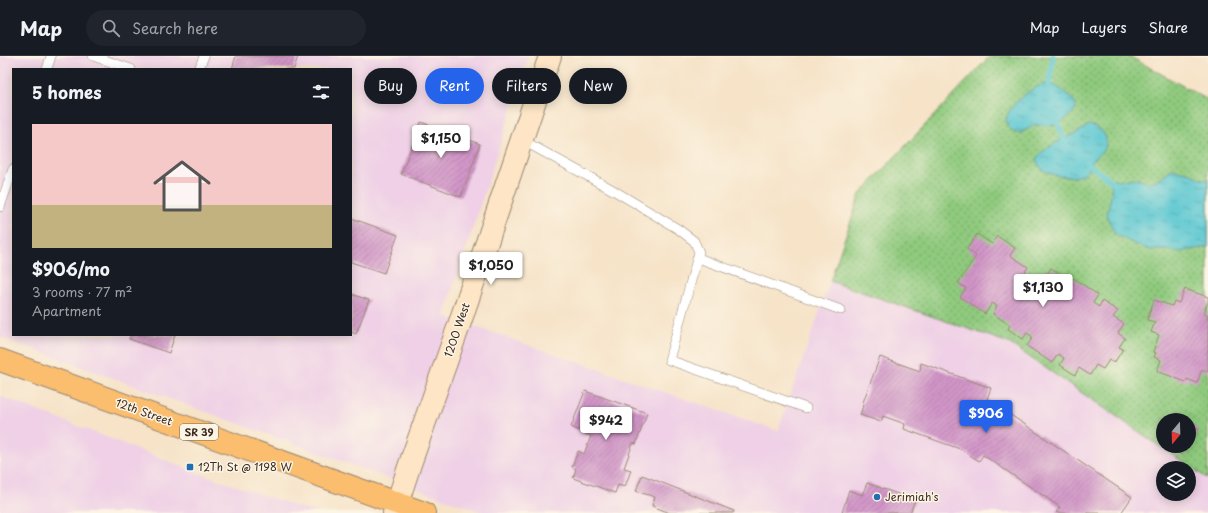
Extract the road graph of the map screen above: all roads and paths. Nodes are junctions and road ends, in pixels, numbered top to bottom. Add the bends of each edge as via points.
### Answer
1 (51, 56) edge
2 (93, 56) edge
3 (204, 56) edge
4 (550, 56) edge
5 (47, 68) edge
6 (128, 68) edge
7 (199, 68) edge
8 (522, 140) junction
9 (12, 171) edge
10 (3, 187) edge
11 (0, 207) edge
12 (698, 258) junction
13 (841, 310) dead end
14 (0, 360) edge
15 (806, 408) dead end
16 (396, 508) edge
17 (424, 513) edge

1 - 5 lane
2 - 6 lane
3 - 7 lane
4 - 8 street, 1200 West
8 - 12 lane via 678,229 694,241 699,252
8 - 16 street, 1200 West
9 - 10 lane
10 - 11 lane
12 - 13 lane
12 - 15 lane via 669,360
14 - 16 main road, 12th Street / SR 39
16 - 17 main road, 12th Street / SR 39

